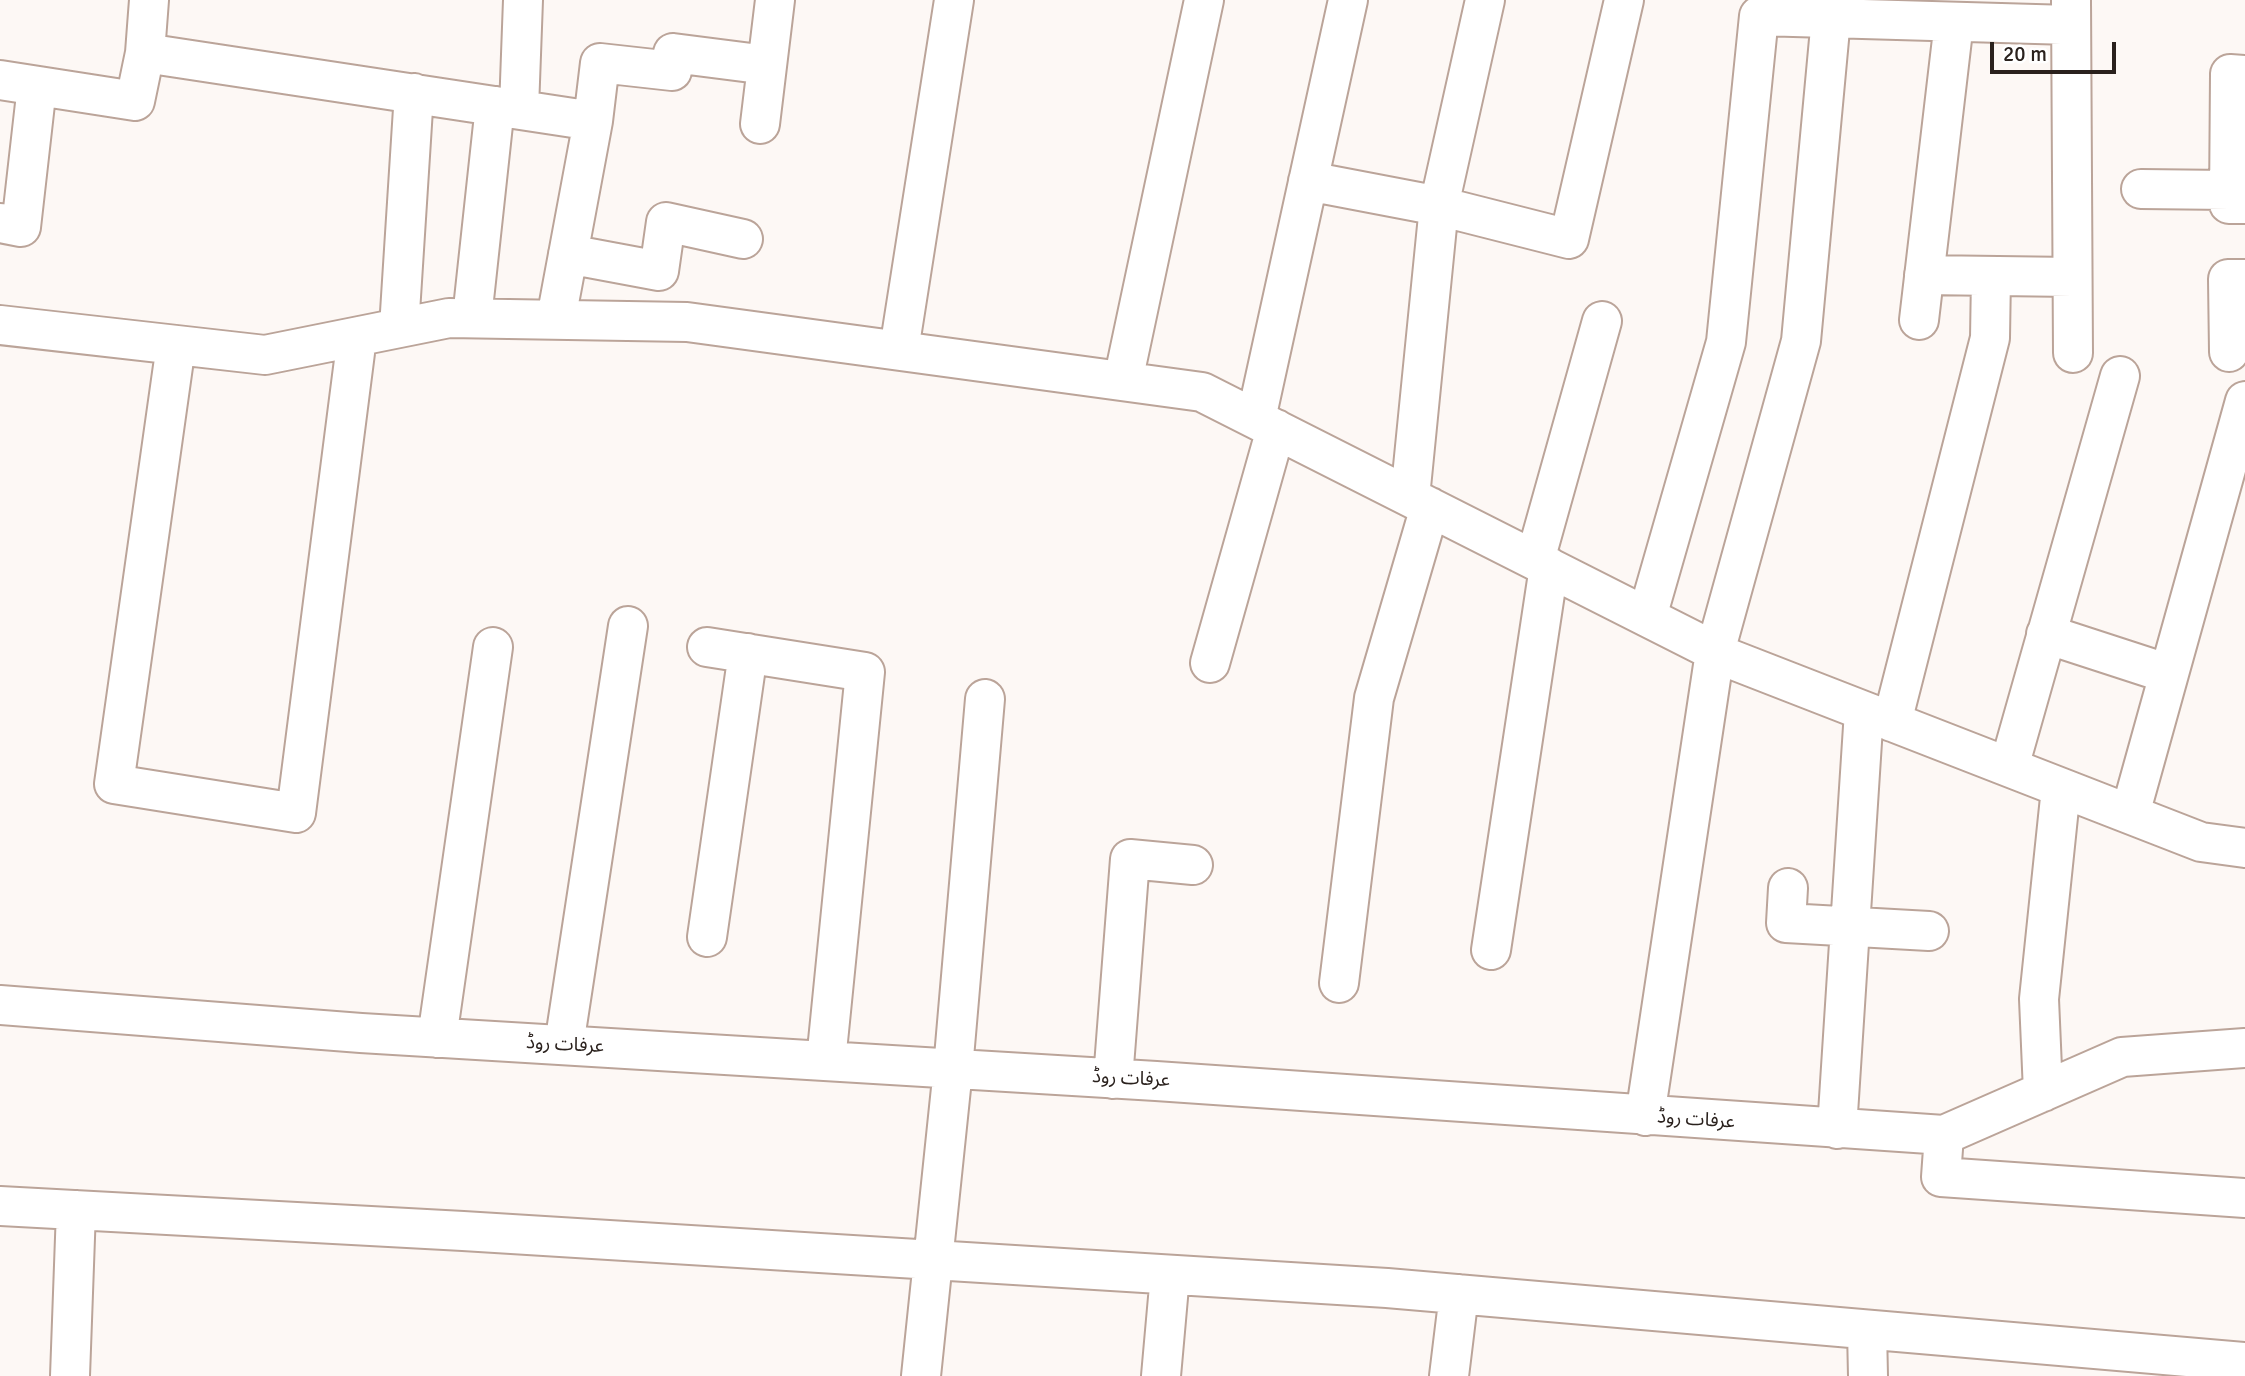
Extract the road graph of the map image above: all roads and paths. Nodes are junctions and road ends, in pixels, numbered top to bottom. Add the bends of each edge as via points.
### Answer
1 (149, 0) edge
2 (523, 0) edge
3 (775, 0) edge
4 (954, 0) edge
5 (1204, 0) edge
6 (1348, 0) edge
7 (1485, 0) edge
8 (1624, 0) edge
9 (1890, 10) edge
10 (1808, 12) edge
11 (2071, 13) edge
12 (1954, 22) junction
13 (145, 52) junction
14 (767, 65) junction
15 (2245, 75) edge
16 (0, 80) edge
17 (37, 86) junction
18 (414, 93) junction
19 (507, 107) junction
20 (593, 121) junction
21 (760, 124) dead end
22 (1308, 181) junction
23 (2141, 189) dead end
24 (2237, 197) edge
25 (1439, 206) junction
26 (0, 223) edge
27 (743, 239) dead end
28 (568, 254) junction
29 (1924, 275) junction
30 (1991, 276) junction
31 (2072, 277) junction
32 (2245, 279) edge
33 (472, 318) junction
34 (556, 320) junction
35 (1919, 320) dead end
36 (1602, 321) dead end
37 (0, 326) edge
38 (399, 328) junction
39 (356, 337) junction
40 (176, 345) junction
41 (899, 351) junction
42 (2229, 352) dead end
43 (2073, 353) dead end
44 (2120, 376) dead end
45 (1123, 381) junction
46 (2245, 401) edge
47 (1266, 424) junction
48 (1420, 502) junction
49 (1542, 564) junction
50 (1647, 617) junction
51 (628, 626) dead end
52 (2046, 634) junction
53 (493, 647) dead end
54 (707, 647) dead end
55 (1715, 652) junction
56 (748, 653) junction
57 (1210, 663) dead end
58 (2169, 674) junction
59 (985, 699) dead end
60 (1878, 716) junction
61 (2009, 767) junction
62 (2061, 788) junction
63 (2130, 814) junction
64 (2245, 848) edge
65 (1194, 865) dead end
66 (1787, 888) dead end
67 (1850, 927) junction
68 (1929, 931) dead end
69 (707, 937) dead end
70 (1491, 950) dead end
71 (1339, 983) dead end
72 (0, 1005) edge
73 (437, 1038) junction
74 (564, 1045) junction
75 (2245, 1048) edge
76 (826, 1061) junction
77 (953, 1069) junction
78 (1113, 1079) junction
79 (2043, 1092) junction
80 (1645, 1116) junction
81 (1837, 1129) junction
82 (1944, 1135) junction
83 (2245, 1198) edge
84 (0, 1206) edge
85 (76, 1210) junction
86 (934, 1260) junction
87 (1170, 1275) junction
88 (1459, 1294) junction
89 (1867, 1330) junction
90 (2084, 1362) edge
91 (2245, 1363) edge
92 (70, 1376) edge
93 (921, 1376) edge
94 (1161, 1376) edge
95 (1449, 1376) edge
96 (1868, 1376) edge

1 - 13 street
2 - 19 street
3 - 14 street
4 - 41 street
5 - 45 street
6 - 22 street
7 - 25 street
8 - 25 street via 1569,239
9 - 10 street
9 - 12 street
10 - 50 street via 1759,16 1726,342
10 - 55 street via 1801,341
11 - 12 street
11 - 31 street
12 - 29 street
13 - 17 street via 135,101
13 - 18 street
14 - 20 street via 673,53 672,71 600,63
14 - 21 street
15 - 24 street via 2230,74
16 - 17 street
17 - 26 street via 21,228
18 - 19 street
18 - 38 street
19 - 20 street
19 - 33 street
20 - 28 street
22 - 25 street
22 - 47 street
23 - 24 street
25 - 48 street
27 - 28 street via 666,222 659,271
28 - 34 street
29 - 30 street
29 - 35 street
30 - 31 street
30 - 60 street via 1990,338
31 - 43 street
32 - 42 street via 2228,279
33 - 34 street
33 - 38 street
34 - 41 street via 687,322
36 - 49 street
37 - 40 street
38 - 39 street
39 - 40 street via 265,355
39 - 40 street via 296,813 114,784
41 - 45 street
44 - 52 street
45 - 47 street via 1202,392
46 - 58 street
47 - 48 street
47 - 57 street
48 - 49 street
48 - 71 street via 1374,698
49 - 50 street
49 - 70 street
50 - 55 street
51 - 74 street
52 - 58 street
52 - 61 street
53 - 73 street
54 - 56 street
55 - 60 street
55 - 80 street
56 - 69 street
56 - 76 street via 865,672
58 - 63 street
59 - 77 street
60 - 61 street
60 - 67 street
61 - 62 street
62 - 63 street
62 - 79 street via 2039,999
63 - 64 street via 2201,842
65 - 78 street via 1130,859
66 - 67 street via 1786,923
67 - 68 street
67 - 81 street
72 - 73 street, عرفات روڈ
73 - 74 street, عرفات روڈ
74 - 76 street, عرفات روڈ
75 - 79 street, عرفات روڈ via 2122,1057
76 - 77 street, عرفات روڈ
77 - 78 street, عرفات روڈ
77 - 86 street
78 - 80 street, عرفات روڈ
79 - 82 street, عرفات روڈ
80 - 81 street, عرفات روڈ
81 - 82 street, عرفات روڈ
82 - 83 street via 1941,1177
84 - 85 street
85 - 86 street
85 - 92 street
86 - 87 street
86 - 93 street
87 - 88 street
87 - 94 street
88 - 89 street
88 - 95 street
89 - 90 street
89 - 96 street
90 - 91 street

